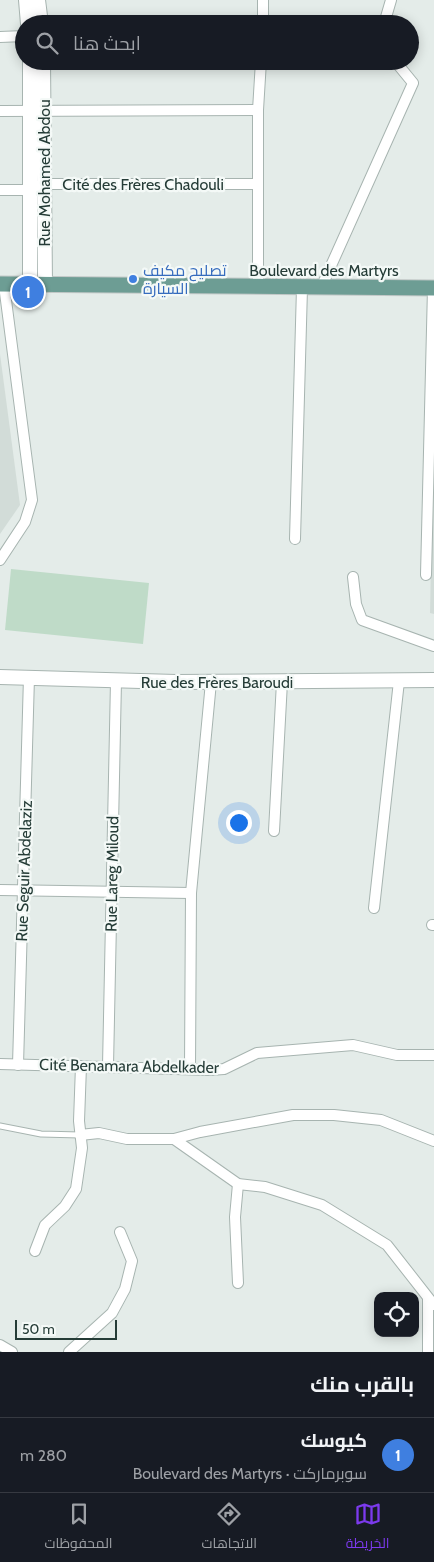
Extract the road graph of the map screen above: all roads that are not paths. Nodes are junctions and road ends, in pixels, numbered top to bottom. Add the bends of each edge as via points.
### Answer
1 (26, 0) edge
2 (38, 0) edge
3 (263, 0) edge
4 (391, 0) edge
5 (27, 15) edge
6 (40, 15) edge
7 (263, 15) edge
8 (387, 15) edge
9 (0, 36) edge
10 (15, 36) edge
11 (31, 70) edge
12 (42, 70) edge
13 (260, 70) edge
14 (402, 70) edge
15 (258, 110) junction
16 (0, 111) edge
17 (37, 111) junction
18 (43, 184) junction
19 (258, 184) junction
20 (0, 190) edge
21 (30, 190) junction
22 (2, 284) edge
23 (38, 285) junction
24 (258, 288) junction
25 (302, 288) junction
26 (321, 288) junction
27 (433, 288) edge
28 (295, 539) dead end
29 (0, 560) edge
30 (426, 575) dead end
31 (353, 577) dead end
32 (434, 646) edge
33 (0, 677) edge
34 (29, 677) junction
35 (434, 680) edge
36 (116, 681) junction
37 (398, 681) junction
38 (211, 682) junction
39 (282, 682) junction
40 (274, 831) dead end
41 (0, 890) edge
42 (24, 891) junction
43 (111, 892) junction
44 (191, 893) junction
45 (374, 908) dead end
46 (434, 1055) edge
47 (0, 1064) edge
48 (18, 1065) junction
49 (81, 1066) junction
50 (108, 1066) junction
51 (190, 1069) junction
52 (0, 1126) edge
53 (80, 1135) junction
54 (174, 1139) junction
55 (434, 1141) edge
56 (238, 1184) junction
57 (120, 1232) dead end
58 (35, 1251) dead end
59 (238, 1283) dead end
60 (431, 1302) edge
61 (0, 1345) edge
62 (12, 1352) edge
63 (69, 1352) edge
64 (428, 1352) edge

1 - 5 street
2 - 6 street
3 - 7 street
4 - 8 street
9 - 10 street
11 - 17 street, Rue Mohamed Abdou
12 - 17 street, Rue Mohamed Abdou
13 - 15 street
14 - 26 street via 412,83
15 - 17 street
15 - 19 street
16 - 17 street
17 - 18 street, Rue Mohamed Abdou
17 - 21 street, Rue Mohamed Abdou
18 - 19 street, Cité des Frères Chadouli
18 - 21 street, Cité des Frères Chadouli
18 - 23 street, Rue Mohamed Abdou
19 - 24 street
20 - 21 street, Cité des Frères Chadouli
21 - 23 street, Rue Mohamed Abdou
22 - 23 main road, Boulevard des Martyrs
22 - 29 street via 32,500 25,522
23 - 24 main road, Boulevard des Martyrs
24 - 25 main road, Boulevard des Martyrs
25 - 26 main road, Boulevard des Martyrs
25 - 28 street
26 - 27 main road, Boulevard des Martyrs
27 - 30 street
31 - 32 street via 356,604 362,620
33 - 34 street, Rue des Frères Baroudi
34 - 36 street, Rue des Frères Baroudi
34 - 42 street, Rue Seguir Abdelaziz
35 - 37 street, Rue des Frères Baroudi
36 - 38 street, Rue des Frères Baroudi
36 - 43 street, Rue Lareg Miloud
37 - 39 street, Rue des Frères Baroudi
37 - 45 street
38 - 39 street, Rue des Frères Baroudi
38 - 44 street
39 - 40 street
41 - 42 street
42 - 43 street
42 - 48 street, Rue Seguir Abdelaziz
43 - 44 street
43 - 50 street, Rue Lareg Miloud
44 - 51 street
46 - 51 street, Cité Benamara Abdelkader via 397,1055 353,1045 258,1053 224,1069
47 - 48 street, Cité Benamara Abdelkader
48 - 49 street, Cité Benamara Abdelkader
49 - 50 street, Cité Benamara Abdelkader
49 - 53 street
50 - 51 street, Cité Benamara Abdelkader
52 - 53 lane via 41,1134
53 - 54 street
53 - 58 street via 80,1174 76,1189 46,1225
54 - 55 street via 293,1116 334,1115 381,1120
54 - 56 street
56 - 59 street via 235,1217
56 - 60 street via 265,1187 322,1205 387,1245
57 - 63 street via 132,1261 126,1289 112,1313
60 - 64 street
61 - 62 street

